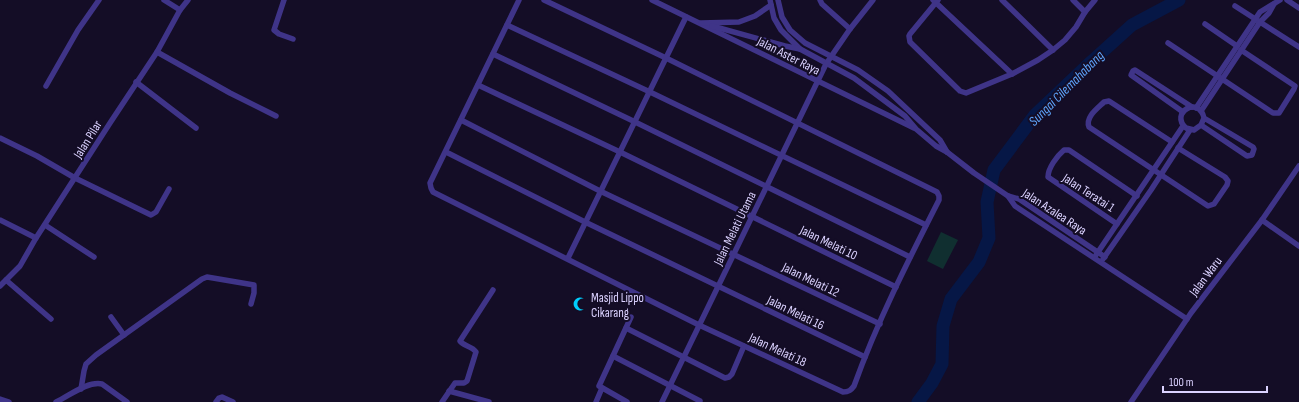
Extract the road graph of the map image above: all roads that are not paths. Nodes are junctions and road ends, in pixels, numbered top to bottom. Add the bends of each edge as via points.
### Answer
1 (99, 0) edge
2 (164, 0) edge
3 (188, 0) edge
4 (284, 0) edge
5 (519, 0) edge
6 (544, 0) edge
7 (652, 0) edge
8 (778, 0) edge
9 (820, 0) edge
10 (873, 0) edge
11 (1002, 0) edge
12 (1073, 0) edge
13 (1095, 0) edge
14 (1287, 0) edge
15 (936, 1) edge
16 (1277, 1) edge
17 (770, 2) edge
18 (1235, 6) dead end
19 (1299, 8) edge
20 (180, 10) junction
21 (1085, 12) junction
22 (686, 17) junction
23 (1257, 20) junction
24 (700, 23) junction
25 (1205, 24) dead end
26 (507, 25) junction
27 (850, 29) junction
28 (293, 39) dead end
29 (1168, 43) dead end
30 (1299, 47) edge
31 (1239, 48) junction
32 (800, 49) junction
33 (1053, 50) junction
34 (157, 52) junction
35 (492, 54) junction
36 (832, 56) junction
37 (666, 58) junction
38 (826, 64) junction
39 (1012, 74) junction
40 (1219, 78) junction
41 (136, 82) junction
42 (818, 82) junction
43 (478, 85) junction
44 (46, 86) dead end
45 (650, 92) junction
46 (1196, 109) junction
47 (1183, 112) junction
48 (276, 116) dead end
49 (1204, 118) junction
50 (461, 120) junction
51 (635, 122) junction
52 (798, 123) junction
53 (1202, 125) junction
54 (1183, 126) junction
55 (196, 128) dead end
56 (916, 129) junction
57 (1190, 130) junction
58 (0, 138) edge
59 (1172, 142) junction
60 (1178, 148) junction
61 (446, 152) junction
62 (620, 152) junction
63 (947, 152) junction
64 (782, 155) junction
65 (1299, 166) edge
66 (1154, 170) junction
67 (1161, 174) junction
68 (75, 178) junction
69 (767, 186) junction
70 (169, 189) dead end
71 (600, 191) junction
72 (1008, 196) junction
73 (1137, 196) junction
74 (752, 216) junction
75 (1044, 216) junction
76 (0, 220) edge
77 (1262, 220) junction
78 (585, 222) junction
79 (1040, 222) junction
80 (1117, 224) junction
81 (45, 225) junction
82 (926, 226) junction
83 (1114, 230) junction
84 (1120, 235) junction
85 (36, 238) junction
86 (1076, 238) junction
87 (1072, 244) junction
88 (1299, 246) edge
89 (1098, 252) junction
90 (733, 254) junction
91 (94, 257) dead end
92 (910, 257) junction
93 (1105, 257) junction
94 (568, 258) junction
95 (1094, 259) junction
96 (1100, 263) junction
97 (6, 280) junction
98 (0, 286) edge
99 (718, 286) junction
100 (896, 287) junction
101 (493, 290) dead end
102 (250, 304) dead end
103 (111, 317) dead end
104 (631, 317) dead end
105 (51, 319) dead end
106 (1187, 319) junction
107 (880, 324) junction
108 (699, 325) junction
109 (626, 328) junction
110 (124, 336) junction
111 (744, 346) junction
112 (613, 356) junction
113 (683, 357) junction
114 (865, 357) junction
115 (670, 385) junction
116 (600, 387) junction
117 (82, 389) junction
118 (448, 391) junction
119 (0, 400) edge
120 (700, 401) edge
121 (9, 402) edge
122 (56, 402) edge
123 (127, 402) edge
124 (216, 402) edge
125 (233, 402) edge
126 (442, 402) edge
127 (490, 402) edge
128 (596, 402) edge
129 (627, 402) edge
130 (662, 402) edge
131 (1131, 402) edge

1 - 44 street via 78,30
2 - 20 street
3 - 20 street, Jalan Pilar
4 - 28 street via 274,30
5 - 26 street
6 - 37 street
7 - 22 street, Jalan Aster Raya
8 - 36 street via 782,17 790,30 805,43
9 - 27 street
10 - 27 street, Jalan Melati Utama
11 - 33 street
12 - 21 street
13 - 21 street
14 - 19 street
15 - 39 street
15 - 39 street via 910,34 909,39 960,91 966,93
16 - 23 street via 1263,9
17 - 24 street via 755,16 739,22
17 - 32 street via 774,18 781,30
18 - 23 street
20 - 34 street, Jalan Pilar
21 - 33 street via 1076,27
22 - 24 street, Jalan Aster Raya
22 - 37 street
23 - 30 street
23 - 31 street
24 - 32 street
24 - 42 street, Jalan Aster Raya
25 - 31 street
26 - 35 street
26 - 45 street
27 - 36 street, Jalan Melati Utama
29 - 40 street
31 - 40 street
31 - 40 street via 1294,84 1295,88 1279,113 1273,113
32 - 38 street
33 - 39 street
34 - 41 street, Jalan Pilar
34 - 48 street
35 - 43 street
35 - 51 street
36 - 38 street, Jalan Melati Utama
36 - 63 street, Jalan Aster Raya via 858,70 888,92 940,140
37 - 45 street
37 - 52 street
38 - 42 street, Jalan Melati Utama
38 - 56 street, Jalan Aster Raya via 854,78 905,116
40 - 46 street
41 - 55 street
41 - 68 street, Jalan Pilar
42 - 52 street, Jalan Melati Utama
42 - 56 street, Jalan Aster Raya
43 - 50 street
43 - 62 street, Jalan Melati 10
45 - 51 street
45 - 64 street
46 - 47 street via 1187,108
46 - 47 street via 1135,70 1132,71 1131,75
46 - 49 street
47 - 54 street
49 - 53 street
49 - 53 street via 1253,147 1252,155 1247,156
50 - 61 street
50 - 71 street, Jalan Melati 12
51 - 62 street
51 - 69 street
52 - 64 street, Jalan Melati Utama
52 - 82 street via 937,192 939,200
53 - 57 street
54 - 57 street
54 - 59 street
56 - 63 street, Jalan Aster Raya
57 - 60 street
58 - 68 street
59 - 66 street
59 - 66 street via 1107,101 1088,118 1089,127
60 - 67 street
60 - 67 street via 1225,177 1227,185 1214,204 1208,206
61 - 78 street, Jalan Melati 16
61 - 94 street, Jalan Melati 18 via 430,182 433,192
62 - 71 street
62 - 74 street, Jalan Melati 10
63 - 72 street
64 - 69 street, Jalan Melati Utama
64 - 82 street
65 - 77 street, Jalan Waru
66 - 67 street
66 - 73 street
67 - 84 street
68 - 70 street via 151,215 156,212
68 - 81 street, Jalan Pilar
69 - 74 street, Jalan Melati Utama
69 - 92 street
71 - 78 street
71 - 90 street, Jalan Melati 12
72 - 75 street, Jalan Azalea Raya via 1020,199
72 - 79 street, Jalan Azalea Raya via 1015,206
73 - 80 street
73 - 80 street, Jalan Teratai 1 via 1069,150 1064,150 1056,159 1048,171 1048,176
74 - 90 street, Jalan Melati Utama
74 - 100 street, Jalan Melati 10
75 - 79 street
75 - 86 street, Jalan Azalea Raya
76 - 85 street
77 - 88 street
77 - 106 street, Jalan Waru
78 - 94 street
78 - 99 street, Jalan Melati 16
79 - 87 street, Jalan Azalea Raya
80 - 83 street
81 - 85 street, Jalan Pilar
81 - 91 street
82 - 92 street
83 - 84 street
83 - 89 street
84 - 93 street
85 - 97 street, Jalan Pilar via 20,266
86 - 87 street
86 - 89 street, Jalan Azalea Raya
87 - 95 street, Jalan Azalea Raya
89 - 93 street, Jalan Azalea Raya
89 - 95 street
90 - 99 street, Jalan Melati Utama
90 - 107 street, Jalan Melati 12
92 - 100 street
93 - 96 street
94 - 108 street, Jalan Melati 18
95 - 96 street, Jalan Azalea Raya
96 - 106 street, Jalan Azalea Raya
97 - 98 street, Jalan Pilar
97 - 105 street
99 - 108 street, Jalan Melati Utama
99 - 114 street, Jalan Melati 16
100 - 107 street
101 - 118 street via 460,340 476,352 468,381 454,383
102 - 110 street via 254,285 207,277
103 - 110 street
104 - 109 street
106 - 131 street, Jalan Waru
107 - 114 street
108 - 111 street, Jalan Melati 18
108 - 113 street, Jalan Melati Utama
109 - 112 street
109 - 113 street
110 - 117 street via 86,364
111 - 113 street via 732,374 725,378
111 - 114 street, Jalan Melati 18 via 843,392 854,386
112 - 115 street
112 - 116 street
113 - 115 street, Jalan Melati Utama
115 - 120 street
115 - 130 street, Jalan Melati Utama
116 - 128 street
116 - 129 street
117 - 122 street
117 - 123 street via 93,384 102,384
118 - 126 street
118 - 127 street
119 - 121 street
124 - 125 street via 222,397

